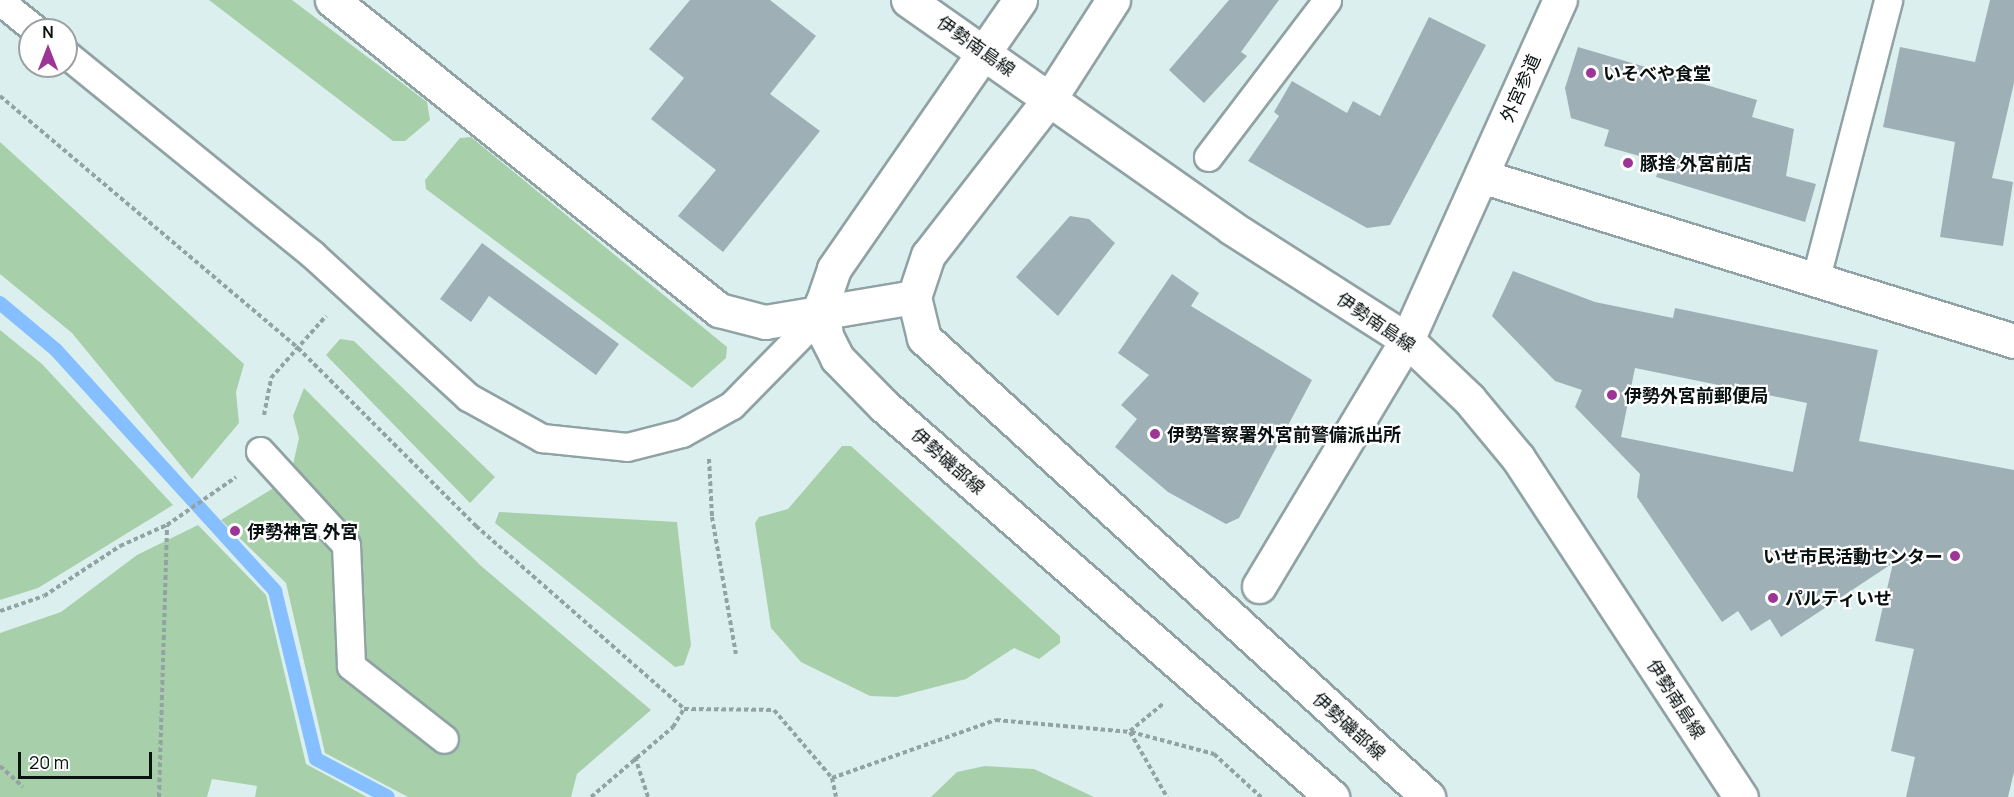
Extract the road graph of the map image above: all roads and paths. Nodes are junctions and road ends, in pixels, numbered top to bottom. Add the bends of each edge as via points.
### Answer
1 (332, 0) edge
2 (908, 0) edge
3 (1020, 0) edge
4 (1113, 0) edge
5 (1328, 0) edge
6 (1560, 0) edge
7 (1888, 0) edge
8 (0, 1) edge
9 (21, 18) edge
10 (986, 52) junction
11 (78, 64) edge
12 (0, 96) edge
13 (1050, 98) junction
14 (1208, 157) dead end
15 (1481, 176) junction
16 (1815, 281) junction
17 (914, 297) junction
18 (822, 313) junction
19 (1407, 340) junction
20 (2014, 341) edge
21 (708, 421) junction
22 (260, 451) dead end
23 (212, 493) dead end
24 (166, 525) junction
25 (1259, 586) dead end
26 (0, 611) edge
27 (736, 654) dead end
28 (1168, 699) dead end
29 (684, 709) junction
30 (1130, 732) junction
31 (444, 739) dead end
32 (635, 757) junction
33 (0, 766) edge
34 (832, 778) junction
35 (23, 787) dead end
36 (159, 797) edge
37 (591, 797) edge
38 (648, 797) edge
39 (836, 797) edge
40 (1167, 797) edge
41 (1261, 797) edge
42 (1332, 797) edge
43 (1428, 797) edge
44 (1741, 797) edge

1 - 18 main road via 719,310 765,322
2 - 10 main road, 伊勢南島線
3 - 10 main road
4 - 13 main road
5 - 14 lane
6 - 15 main road, 外宮参道
7 - 16 lane
8 - 9 lane
10 - 13 main road, 伊勢南島線
10 - 18 main road via 834,269
11 - 21 lane via 312,254 468,397 500,419 542,438 599,448 655,442
12 - 29 path via 298,348 476,526
13 - 17 main road via 928,255
13 - 19 main road, 伊勢南島線 via 1232,228
15 - 16 main road
15 - 19 main road, 外宮参道
16 - 20 main road
17 - 18 main road
17 - 43 main road, 伊勢磯部線 via 924,338 940,358
18 - 21 lane via 753,386
18 - 42 main road, 伊勢磯部線 via 837,358 884,406
19 - 25 main road, 外宮参道
19 - 44 main road, 伊勢南島線 via 1469,399 1518,458
21 - 27 path via 712,518
22 - 31 lane via 346,545 351,666
23 - 24 path
24 - 26 path via 120,546 44,596
24 - 36 path
28 - 30 path
29 - 32 path via 673,727
29 - 34 path via 774,710
30 - 34 path via 996,720
30 - 40 path
30 - 41 path via 1214,754
32 - 37 path
32 - 38 path
33 - 35 path
34 - 39 path

